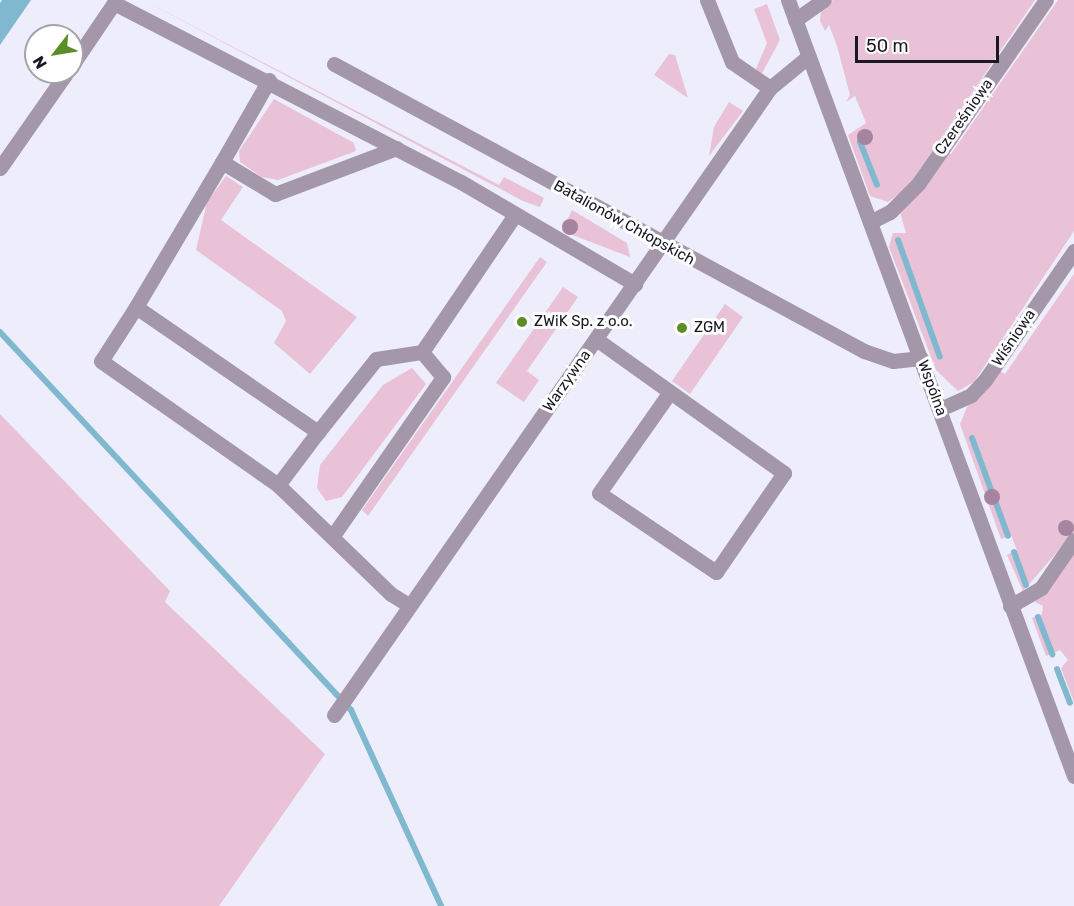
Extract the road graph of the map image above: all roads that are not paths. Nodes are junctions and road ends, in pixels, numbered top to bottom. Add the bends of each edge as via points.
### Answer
1 (707, 0) edge
2 (788, 0) edge
3 (824, 0) edge
4 (1046, 0) edge
5 (795, 20) junction
6 (84, 47) edge
7 (809, 56) junction
8 (334, 64) dead end
9 (268, 80) junction
10 (59, 84) edge
11 (770, 88) junction
12 (397, 148) junction
13 (222, 162) junction
14 (0, 168) edge
15 (514, 216) junction
16 (870, 222) junction
17 (662, 244) junction
18 (1074, 251) edge
19 (635, 284) junction
20 (136, 307) junction
21 (597, 339) junction
22 (422, 352) junction
23 (921, 358) junction
24 (670, 393) junction
25 (940, 409) junction
26 (318, 432) junction
27 (278, 485) junction
28 (332, 537) junction
29 (1074, 540) edge
30 (410, 606) junction
31 (1010, 606) junction
32 (336, 712) dead end
33 (1074, 776) edge

1 - 11 street via 732,62
2 - 5 street, Wspólna
3 - 5 street
4 - 16 street, Czereśniowa via 918,184 890,212
5 - 7 street, Wspólna
6 - 9 street via 114,3
7 - 11 street, Warzywna
7 - 16 street, Wspólna
8 - 17 street, Batalionów Chłopskich
9 - 12 street
9 - 13 street
10 - 14 street
11 - 17 street, Warzywna
12 - 13 street via 275,194
12 - 15 street
13 - 20 street
15 - 19 street
15 - 22 street
16 - 23 street, Wspólna
17 - 19 street, Warzywna
17 - 23 street, Batalionów Chłopskich via 864,351 893,361
18 - 25 street, Wiśniowa via 985,380 970,395
19 - 21 street, Warzywna
20 - 26 street
20 - 27 street via 101,361
21 - 24 street
21 - 30 street, Warzywna
22 - 26 street via 376,359
22 - 28 street via 443,377
23 - 25 street, Wspólna
24 - 24 street via 784,473 716,572 599,493
25 - 31 street, Wspólna
26 - 27 street
27 - 28 street
28 - 30 street via 391,594
29 - 31 street via 1041,588
30 - 32 street, Warzywna
31 - 33 street, Wspólna

